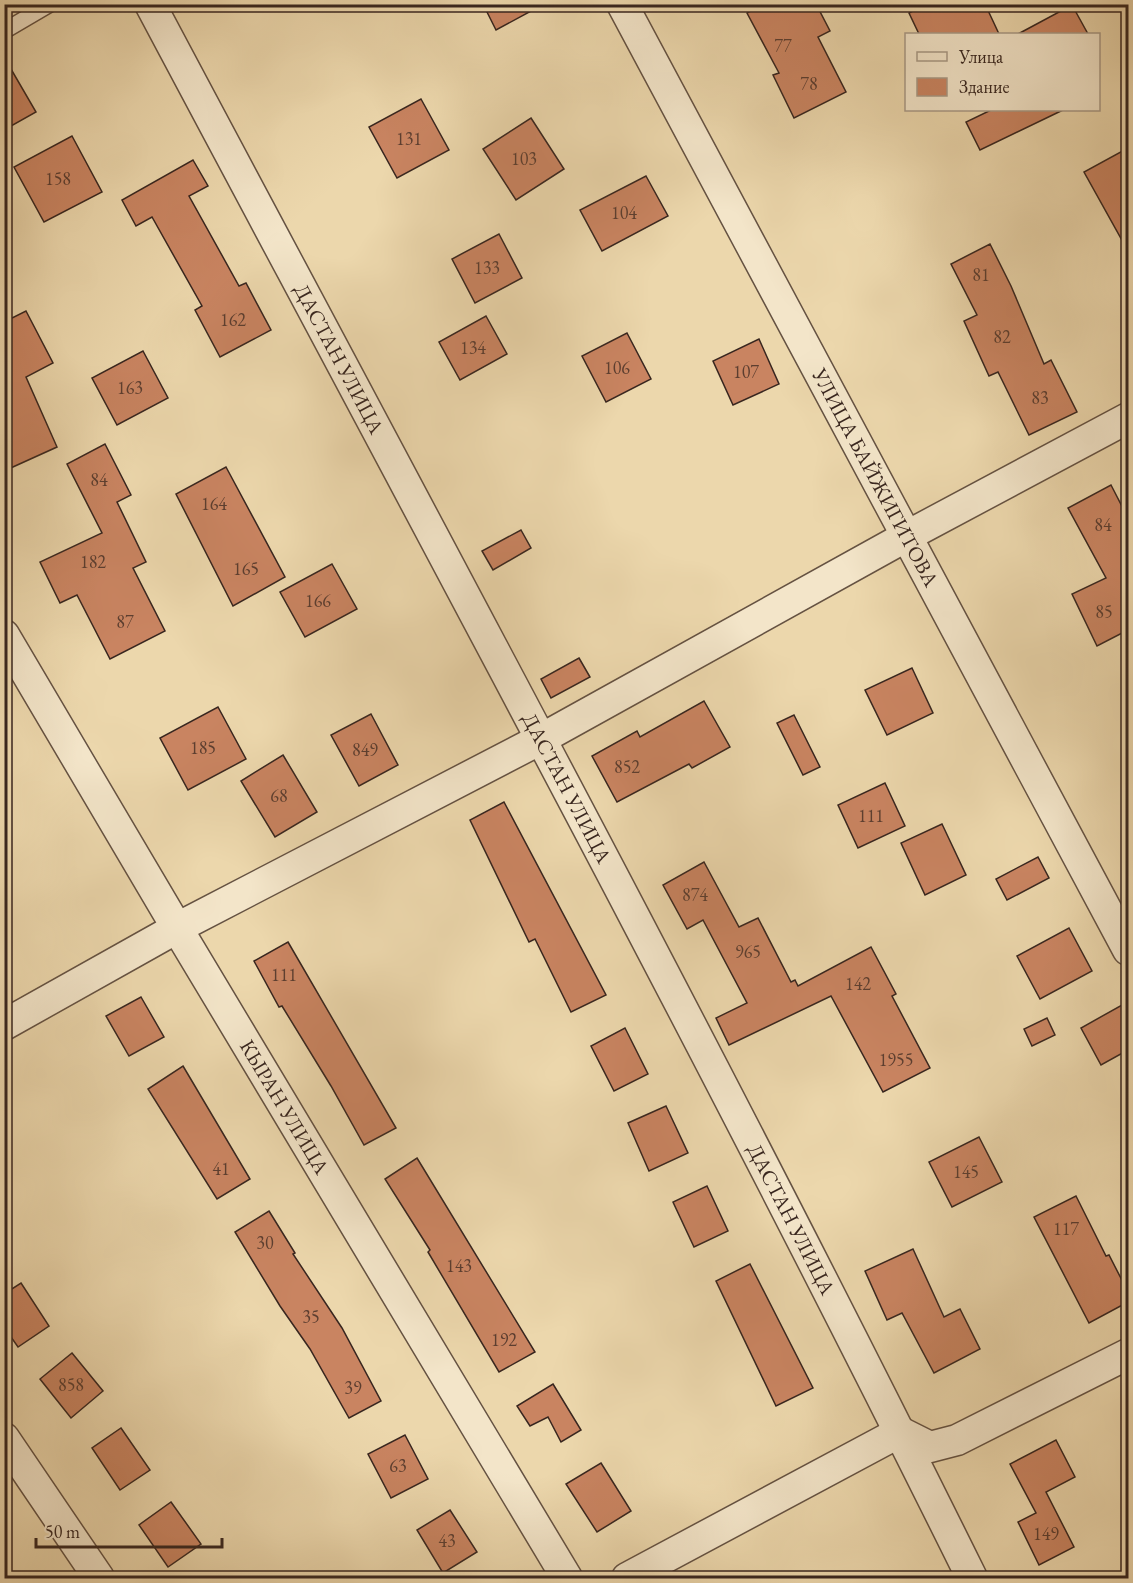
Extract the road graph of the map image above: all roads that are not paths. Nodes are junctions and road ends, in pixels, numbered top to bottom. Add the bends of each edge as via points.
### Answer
1 (50, 4) edge
2 (150, 4) edge
3 (622, 4) edge
4 (4, 31) edge
5 (1128, 418) edge
6 (908, 536) junction
7 (4, 635) edge
8 (541, 739) junction
9 (177, 928) junction
10 (1128, 950) edge
11 (4, 1025) edge
12 (1128, 1354) edge
13 (900, 1432) junction
14 (4, 1438) edge
15 (99, 1578) edge
16 (567, 1578) edge
17 (627, 1578) edge
18 (972, 1578) edge

1 - 4 lane
2 - 8 street, ДАСТАН УЛИЦА
3 - 6 street, УЛИЦА БАЙЖИГИТОВА
5 - 6 street
6 - 8 street
6 - 10 street, УЛИЦА БАЙЖИГИТОВА
7 - 9 street, КЫРАН УЛИЦА
8 - 9 street
8 - 13 street, ДАСТАН УЛИЦА
9 - 11 street
9 - 16 street, КЫРАН УЛИЦА
12 - 13 street via 957,1440 930,1447
13 - 17 street
13 - 18 street, ДАСТАН УЛИЦА
14 - 15 street

